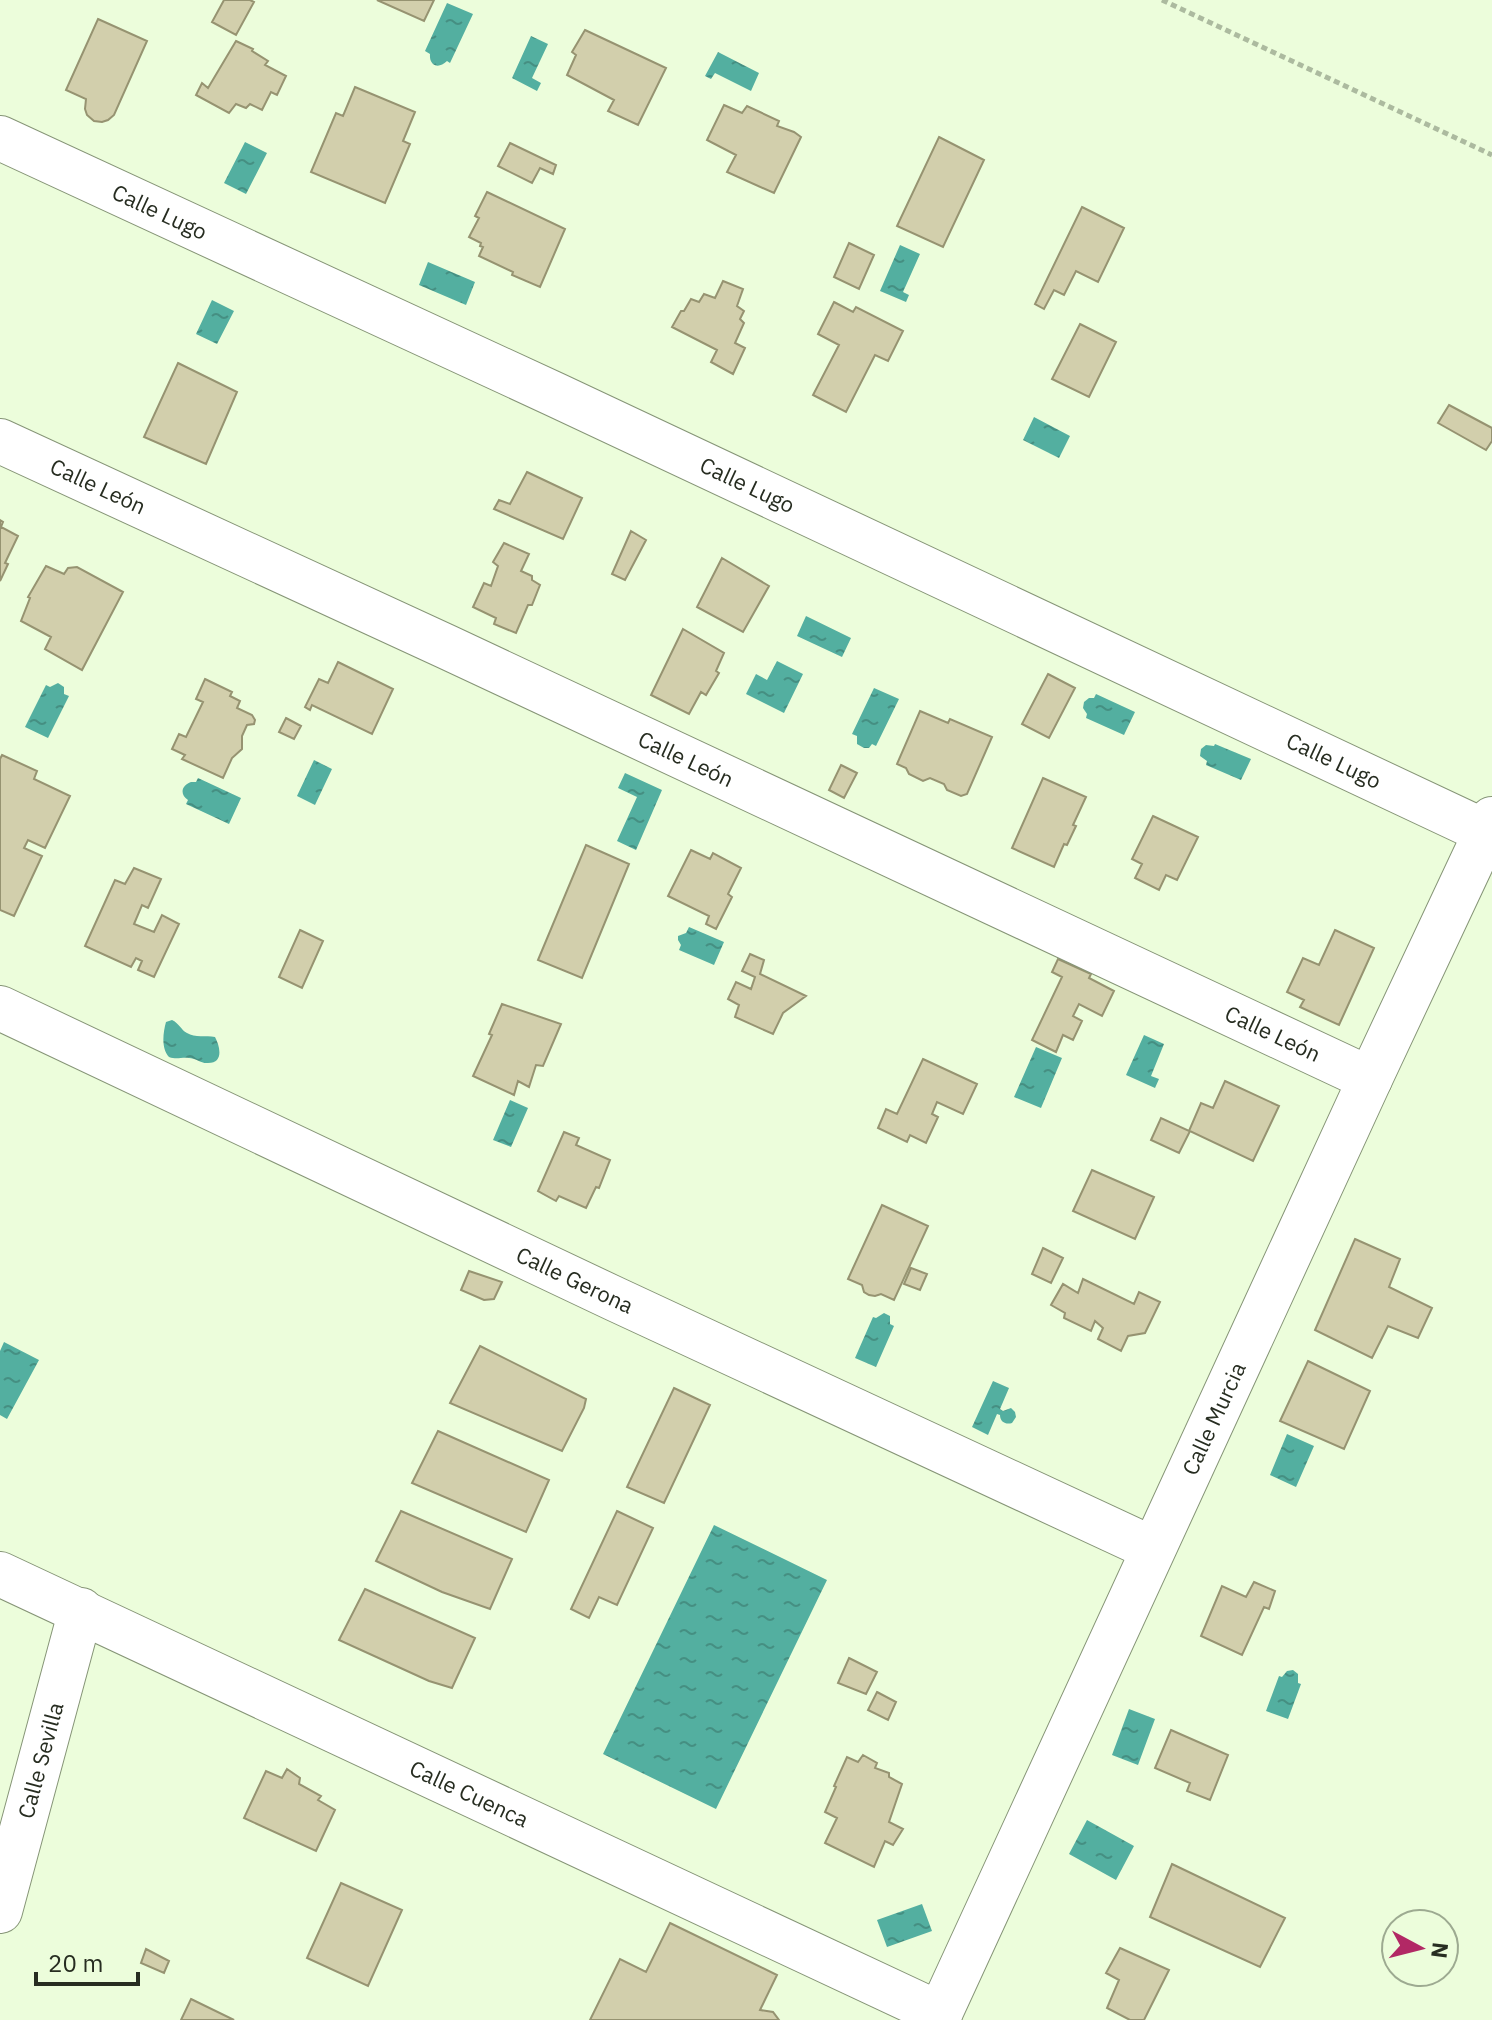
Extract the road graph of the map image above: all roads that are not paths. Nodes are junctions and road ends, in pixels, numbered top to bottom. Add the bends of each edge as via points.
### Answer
1 (0, 138) edge
2 (0, 441) edge
3 (1490, 829) edge
4 (0, 1008) edge
5 (1370, 1079) junction
6 (1153, 1549) junction
7 (0, 1574) edge
8 (81, 1610) junction
9 (0, 1911) edge
10 (938, 2017) edge

1 - 3 street, Calle Lugo
2 - 5 street, Calle León
3 - 5 street, Calle Murcia
4 - 6 street, Calle Gerona
5 - 6 street, Calle Murcia
6 - 10 street, Calle Murcia
7 - 8 street, Calle Cuenca
8 - 9 street, Calle Sevilla
8 - 10 street, Calle Cuenca

